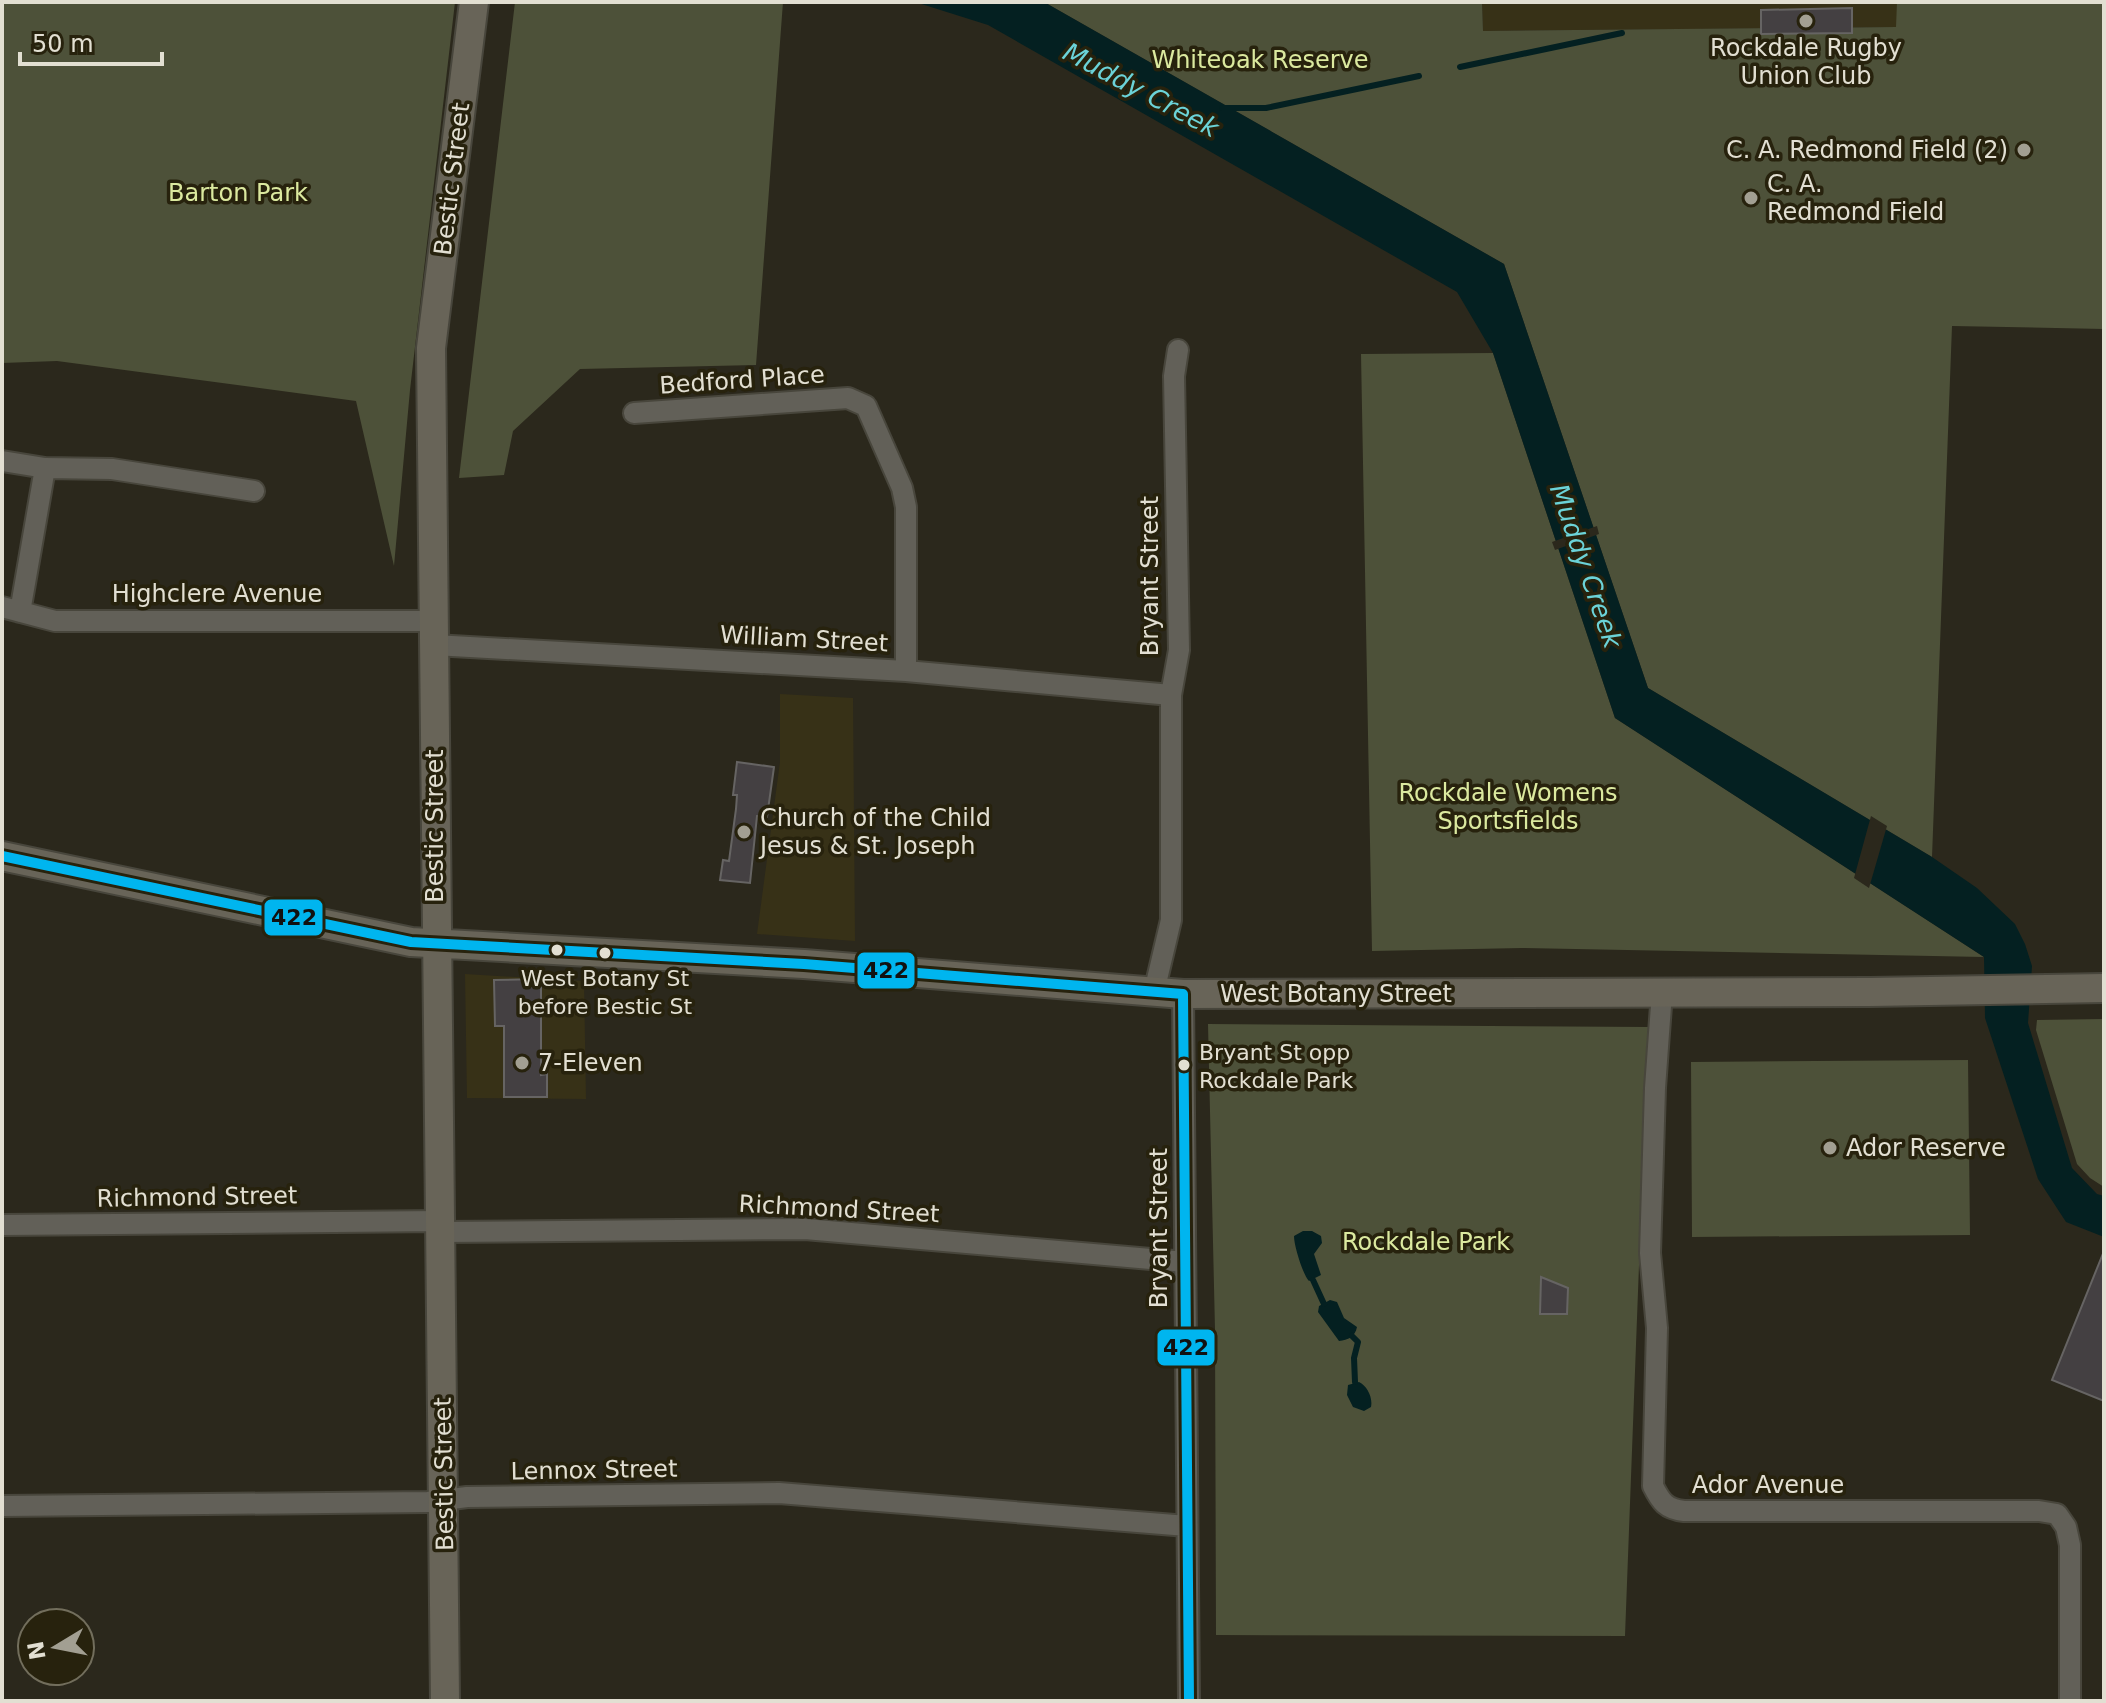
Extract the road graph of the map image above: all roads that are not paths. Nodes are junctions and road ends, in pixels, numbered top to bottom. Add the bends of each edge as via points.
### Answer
1 (474, 2) edge
2 (1178, 350) dead end
3 (634, 413) dead end
4 (2, 461) edge
5 (45, 468) junction
6 (254, 491) dead end
7 (11, 610) edge
8 (433, 633) junction
9 (906, 671) junction
10 (1171, 695) junction
11 (2, 856) edge
12 (436, 945) junction
13 (2104, 988) edge
14 (1154, 992) junction
15 (1662, 992) junction
16 (1183, 994) junction
17 (2, 1225) edge
18 (441, 1226) junction
19 (1185, 1262) junction
20 (444, 1501) junction
21 (2, 1506) edge
22 (1187, 1526) junction
23 (445, 1701) edge
24 (1189, 1701) edge
25 (2070, 1701) edge

1 - 8 main road, Bestic Street via 431,348
2 - 10 street, Bryant Street via 1174,376 1179,650
3 - 9 street, Bedford Place via 848,398 866,406 906,507
4 - 5 street
5 - 6 street via 112,469
5 - 7 street
7 - 8 street, Highclere Avenue via 55,621
8 - 9 street, William Street
8 - 12 main road, Bestic Street
9 - 10 street, William Street
10 - 14 street, Bryant Street via 1171,920
11 - 12 main road, West Botany Street
12 - 14 main road, West Botany Street via 804,964
12 - 18 main road, Bestic Street
13 - 15 main road, West Botany Street
14 - 16 main road, West Botany Street
15 - 16 main road, West Botany Street
15 - 25 street, Ador Avenue via 1650,1253 1657,1328 1653,1486 1660,1501 1684,1511 2057,1514 2070,1545
16 - 19 street, Bryant Street
17 - 18 street, Richmond Street
18 - 19 street, Richmond Street via 805,1229
18 - 20 main road, Bestic Street
19 - 22 street, Bryant Street
20 - 21 street, Lennox Street
20 - 22 street, Lennox Street via 779,1493
20 - 23 main road, Bestic Street
22 - 24 street, Bryant Street

